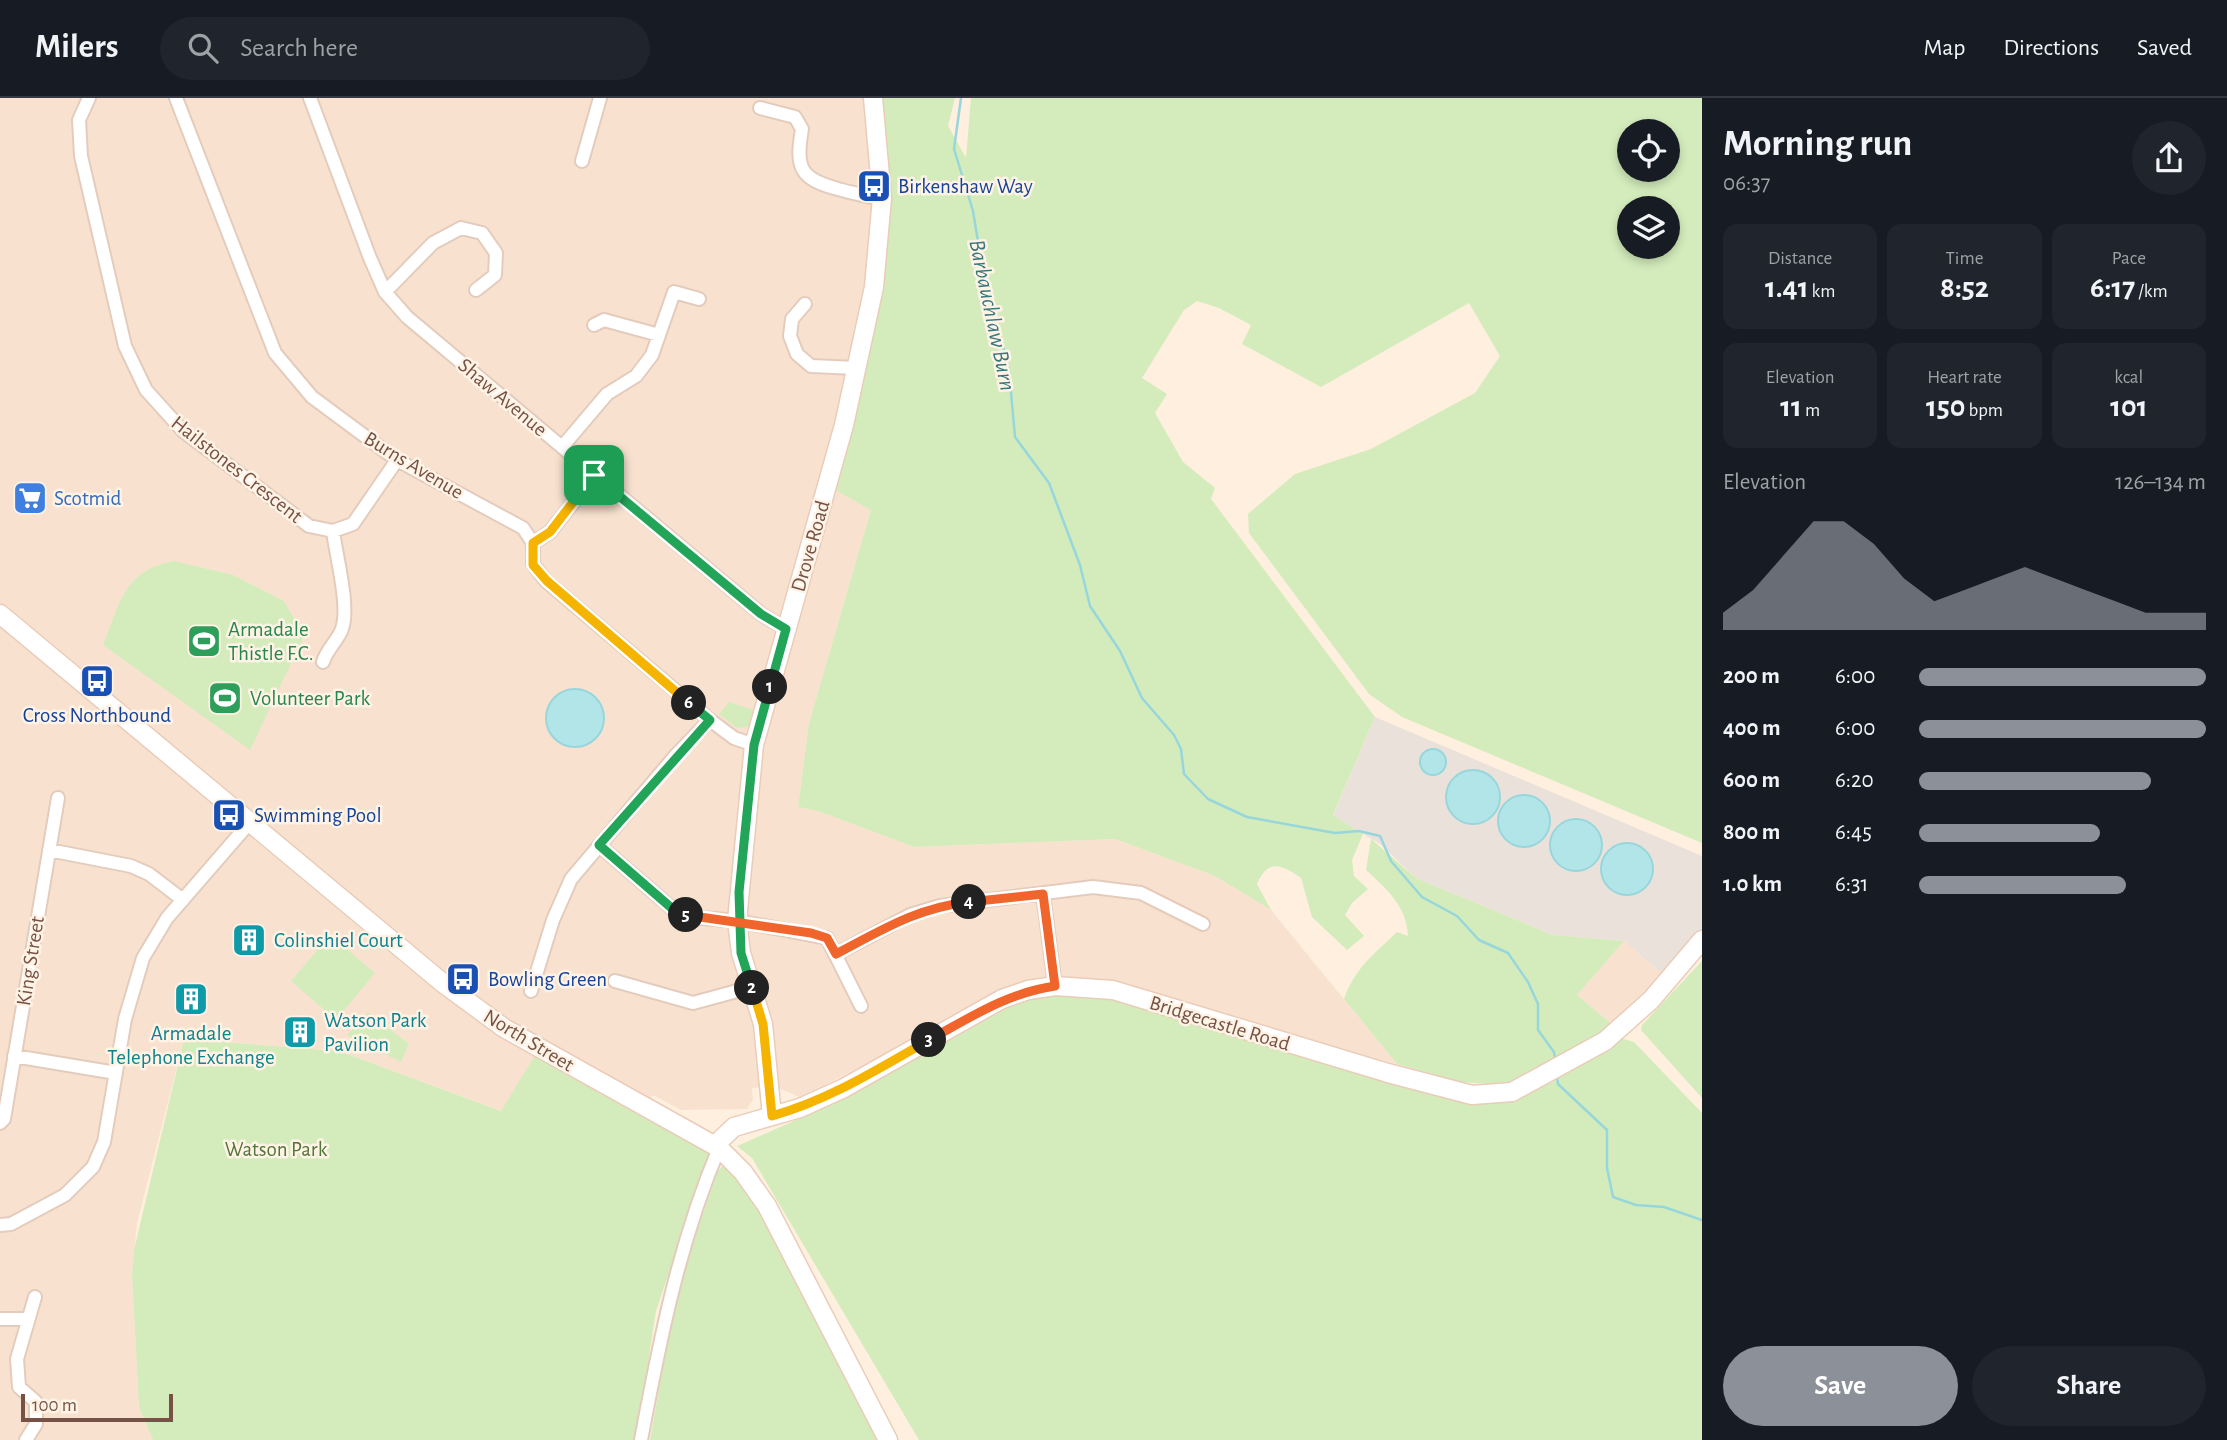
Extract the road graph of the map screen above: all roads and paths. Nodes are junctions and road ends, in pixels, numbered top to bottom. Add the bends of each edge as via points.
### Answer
1 (89, 98) edge
2 (176, 98) edge
3 (310, 98) edge
4 (600, 98) edge
5 (873, 98) edge
6 (760, 107) dead end
7 (582, 161) dead end
8 (882, 198) junction
9 (476, 290) dead end
10 (385, 292) junction
11 (699, 299) dead end
12 (805, 304) dead end
13 (594, 325) dead end
14 (659, 335) junction
15 (856, 368) junction
16 (562, 447) junction
17 (397, 460) junction
18 (594, 475) junction
19 (333, 531) junction
20 (533, 543) junction
21 (0, 614) edge
22 (786, 629) junction
23 (323, 662) dead end
24 (710, 720) junction
25 (754, 745) junction
26 (58, 798) dead end
27 (251, 821) junction
28 (599, 845) junction
29 (49, 850) junction
30 (1043, 894) junction
31 (183, 900) junction
32 (737, 921) junction
33 (1203, 924) dead end
34 (1702, 940) edge
35 (836, 954) junction
36 (615, 981) dead end
37 (1055, 986) junction
38 (752, 987) junction
39 (531, 991) dead end
40 (861, 1006) dead end
41 (14, 1056) junction
42 (116, 1073) junction
43 (772, 1116) junction
44 (0, 1123) edge
45 (717, 1147) junction
46 (0, 1225) edge
47 (35, 1297) dead end
48 (0, 1319) edge
49 (28, 1319) junction
50 (26, 1440) edge
51 (641, 1440) edge
52 (888, 1440) edge

1 - 19 street, Hailstones Crescent via 79,120 82,156 125,346 146,390 183,431 309,526
2 - 17 street, Burns Avenue via 275,353 312,397
3 - 10 street, Shaw Avenue
4 - 7 street
5 - 8 street, Drove Road
6 - 8 street via 795,117 802,129 798,154 803,171 813,182
8 - 15 street, Drove Road via 874,287
9 - 10 street via 495,275 496,253 482,233 461,228 433,243
10 - 16 street, Shaw Avenue via 407,317
11 - 14 street via 674,292
12 - 15 street via 792,319 790,336 797,354 811,366
13 - 14 street via 604,320
14 - 16 street via 652,355 636,376 607,394
15 - 22 street, Drove Road via 841,438
16 - 18 street, Shaw Avenue
17 - 19 street via 353,524
17 - 20 street, Burns Avenue via 523,528
18 - 20 street via 550,532
18 - 22 street, Shaw Avenue via 761,614
19 - 23 street via 344,608 342,629
20 - 24 street via 533,565 547,581
21 - 27 street, North Street
22 - 25 street, Drove Road
24 - 25 street via 734,738
24 - 28 street
25 - 32 street, Drove Road
26 - 29 street, King Street
27 - 31 street
27 - 45 street, North Street via 444,984 504,1028
28 - 32 street via 675,911
28 - 39 street via 570,879
29 - 31 street via 131,866
29 - 41 street, King Street
30 - 33 street via 1118,887 1141,893
30 - 35 street via 940,906 910,915
30 - 37 street
31 - 42 street via 154,936 136,975
32 - 35 street via 827,938
32 - 38 street, Drove Road
34 - 37 street, Bridgecastle Road via 1605,1041 1512,1092 1472,1095 1113,990
35 - 40 street
36 - 38 street via 693,1003
37 - 43 street, Bridgecastle Road via 1002,999 844,1088
38 - 43 street, Drove Road via 763,1024
41 - 42 street
41 - 44 street, King Street
42 - 46 street via 104,1142 93,1167 65,1195 11,1224
43 - 45 street, Bridgecastle Road via 734,1127
45 - 51 street via 664,1315
45 - 52 street, North Street via 743,1172 767,1206
47 - 49 street
48 - 49 street
49 - 50 street via 17,1359 19,1387 36,1402 36,1424

